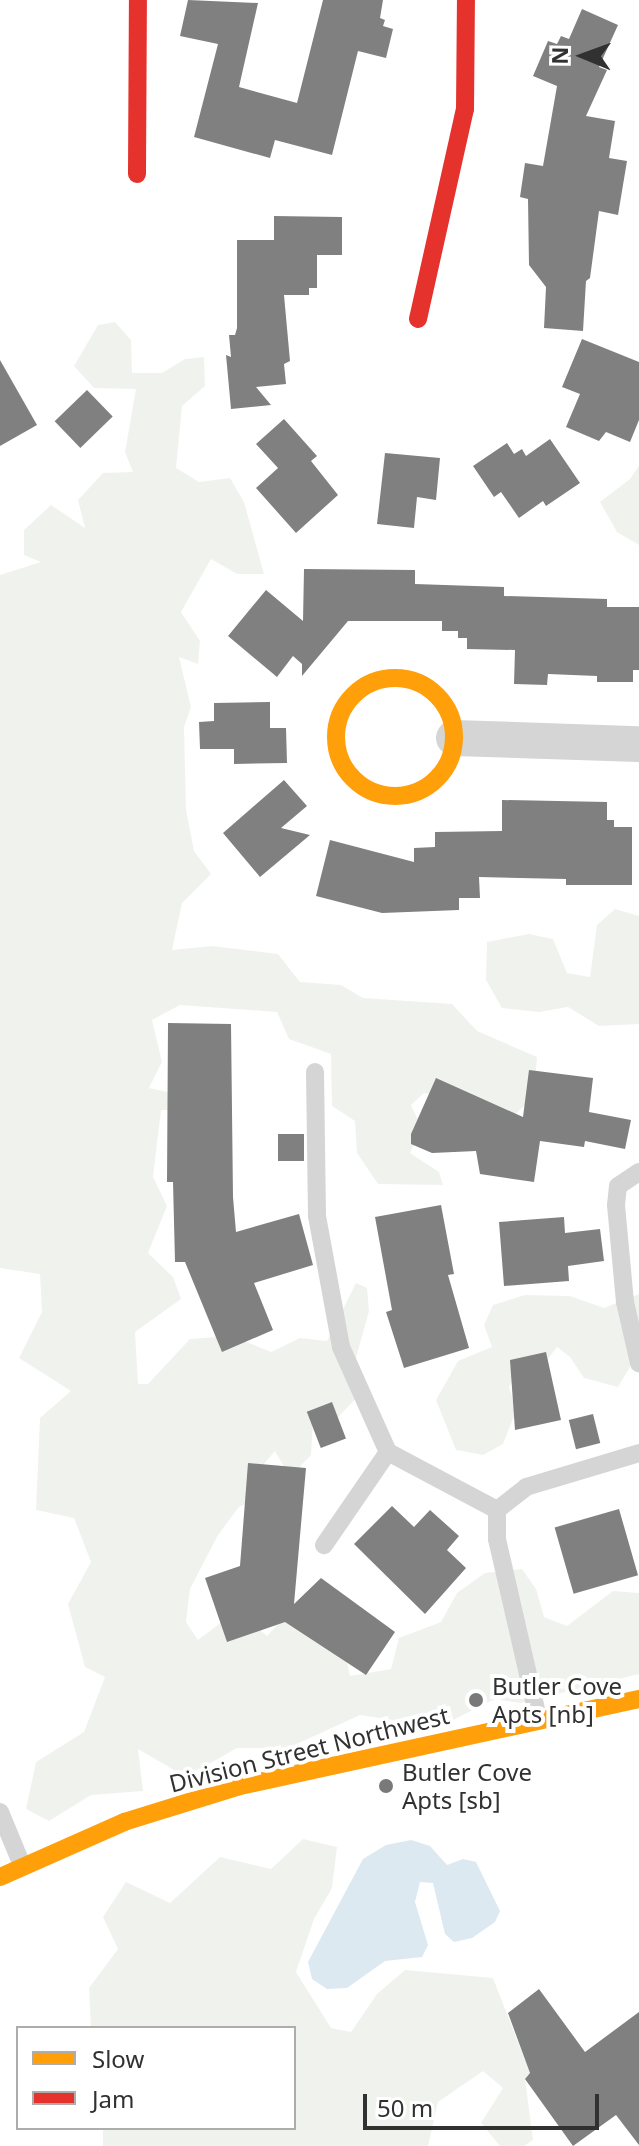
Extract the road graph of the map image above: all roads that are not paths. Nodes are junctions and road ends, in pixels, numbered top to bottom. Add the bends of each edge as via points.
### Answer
1 (138, 0) edge
2 (466, 0) edge
3 (137, 174) dead end
4 (418, 319) dead end
5 (454, 738) junction
6 (639, 744) edge
7 (315, 1072) dead end
8 (639, 1172) edge
9 (639, 1363) edge
10 (388, 1452) junction
11 (639, 1453) edge
12 (497, 1510) junction
13 (324, 1545) dead end
14 (639, 1699) edge
15 (538, 1718) junction
16 (0, 1812) edge
17 (22, 1865) junction
18 (0, 1877) edge

1 - 3 street
2 - 4 street via 465,109
5 - 5 street via 452,719 429,687 390,677 354,693 336,727 336,747 354,781 390,796 427,787 451,757
5 - 6 street
7 - 10 lane via 317,1216 341,1347
8 - 9 lane via 618,1186 616,1205 625,1302
10 - 12 lane
10 - 13 lane
11 - 12 lane via 526,1487
12 - 15 lane via 497,1539
14 - 15 street, Division Street Northwest
15 - 17 street, Division Street Northwest via 240,1786 124,1822
16 - 17 lane
17 - 18 street, Division Street Northwest

